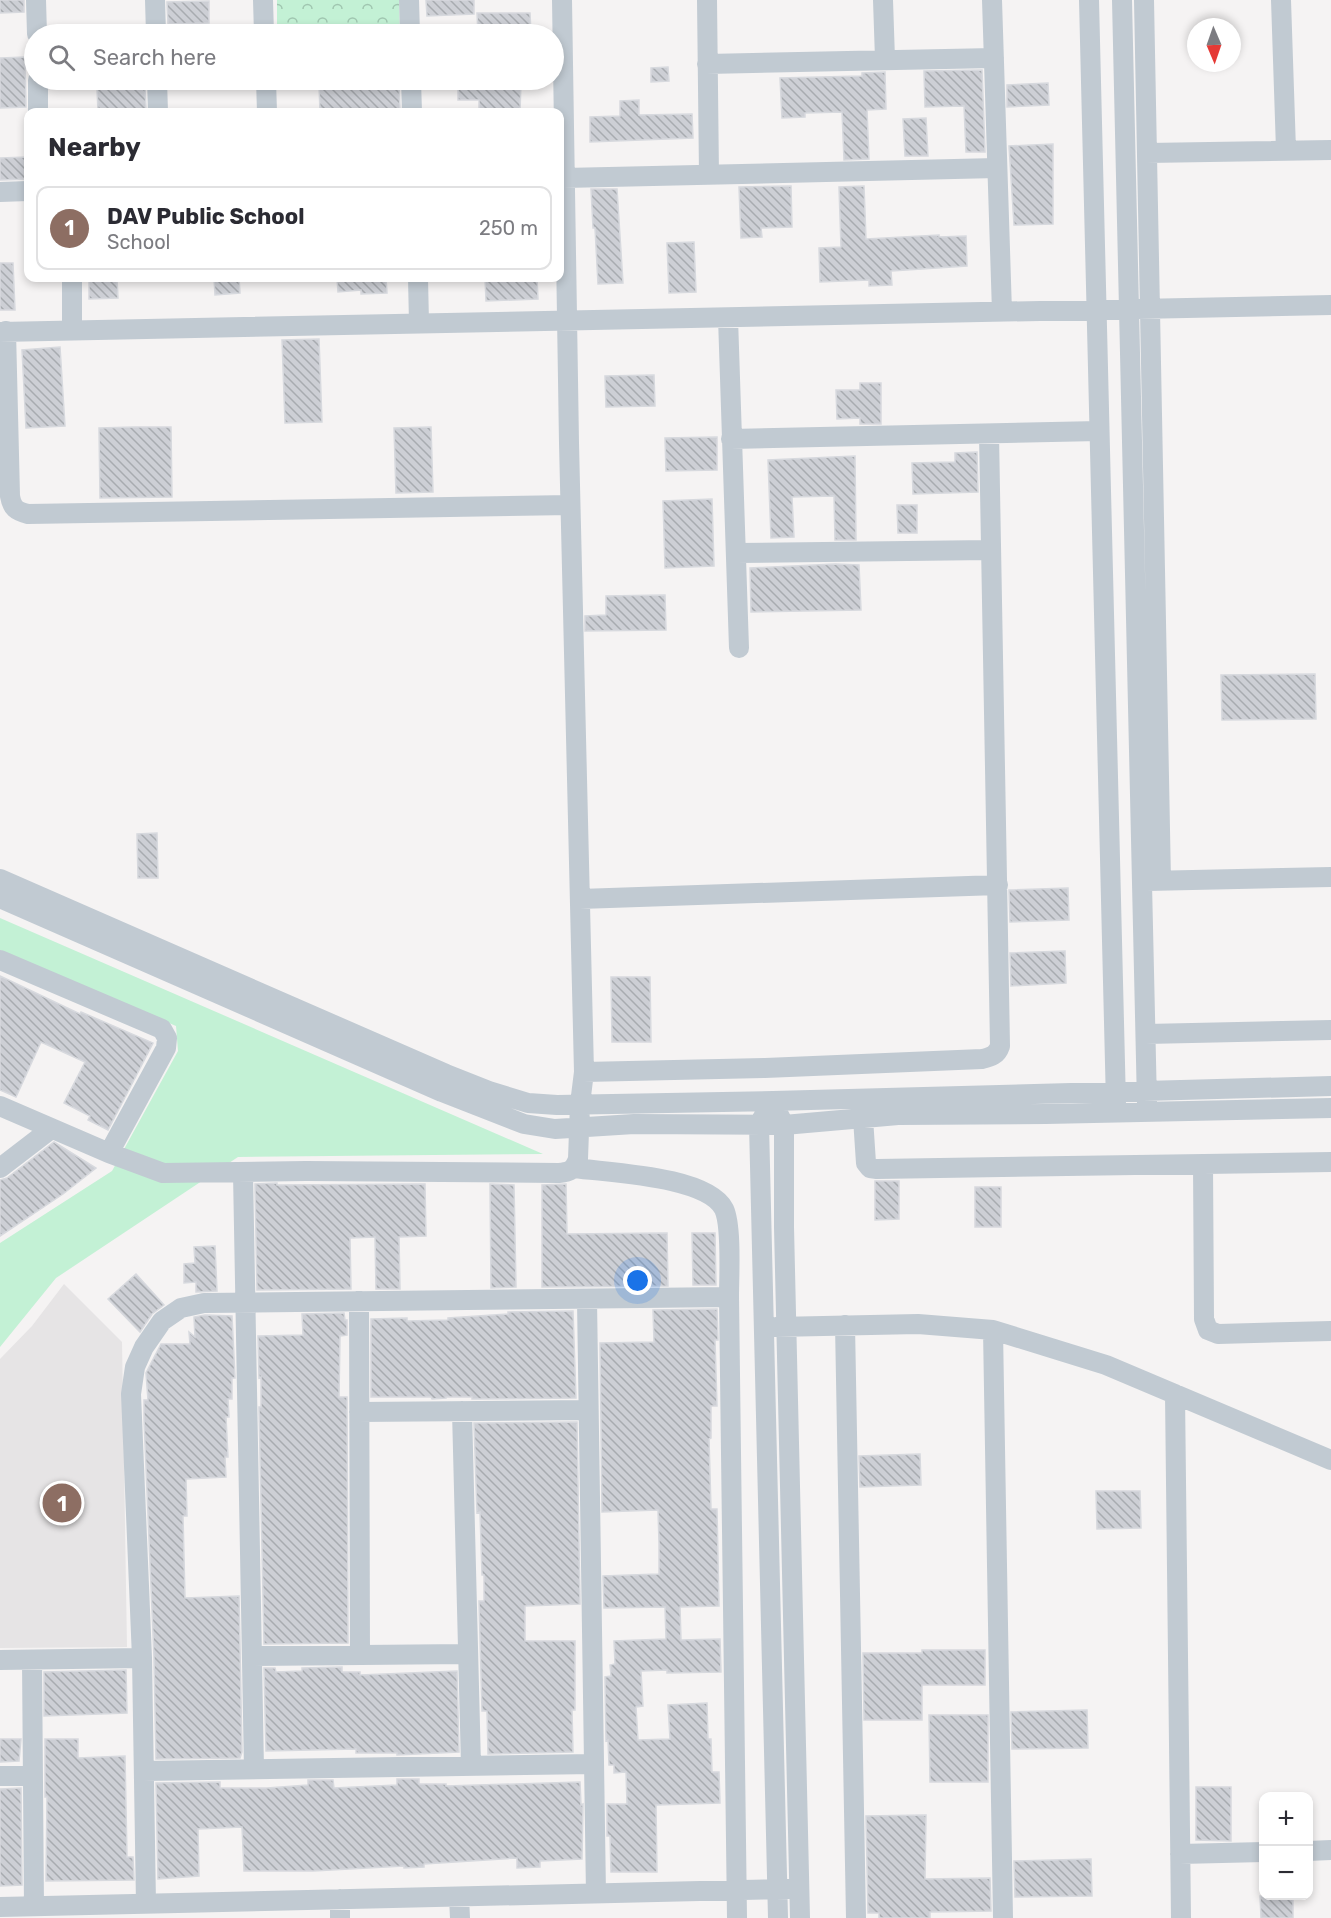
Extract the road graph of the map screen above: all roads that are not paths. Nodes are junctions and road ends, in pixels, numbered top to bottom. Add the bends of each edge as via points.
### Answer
1 (36, 0) edge
2 (155, 0) edge
3 (263, 0) edge
4 (409, 0) edge
5 (562, 0) edge
6 (707, 0) edge
7 (883, 0) edge
8 (992, 0) edge
9 (1089, 0) edge
10 (1122, 0) edge
11 (1144, 0) edge
12 (1281, 0) edge
13 (37, 24) edge
14 (156, 24) edge
15 (264, 24) edge
16 (410, 24) edge
17 (562, 24) edge
18 (994, 58) junction
19 (885, 59) junction
20 (707, 64) junction
21 (38, 90) edge
22 (157, 90) edge
23 (266, 90) edge
24 (411, 90) edge
25 (563, 90) edge
26 (38, 108) edge
27 (158, 108) edge
28 (267, 108) edge
29 (412, 108) edge
30 (563, 108) edge
31 (1286, 150) junction
32 (1331, 150) edge
33 (1147, 153) junction
34 (998, 168) junction
35 (709, 175) junction
36 (564, 178) joint
37 (24, 191) edge
38 (0, 192) edge
39 (72, 282) edge
40 (418, 282) edge
41 (1331, 305) edge
42 (1150, 308) junction
43 (1129, 309) junction
44 (1096, 310) junction
45 (1002, 312) junction
46 (728, 318) junction
47 (568, 321) junction
48 (419, 323) junction
49 (72, 330) junction
50 (3, 332) edge
51 (1099, 431) junction
52 (989, 434) junction
53 (731, 439) junction
54 (570, 505) junction
55 (990, 550) junction
56 (736, 553) junction
57 (739, 648) dead end
58 (1146, 668) junction
59 (1105, 670) junction
60 (1331, 878) edge
61 (0, 879) edge
62 (1151, 881) junction
63 (998, 885) junction
64 (0, 898) edge
65 (580, 899) junction
66 (0, 960) edge
67 (1331, 1030) edge
68 (1146, 1034) junction
69 (584, 1072) junction
70 (1331, 1086) edge
71 (1146, 1091) junction
72 (1115, 1092) junction
73 (773, 1101) junction
74 (580, 1104) junction
75 (0, 1106) edge
76 (1331, 1108) edge
77 (1147, 1112) junction
78 (1116, 1113) junction
79 (863, 1118) junction
80 (759, 1124) junction
81 (784, 1125) junction
82 (580, 1128) junction
83 (51, 1129) junction
84 (116, 1155) junction
85 (1331, 1162) edge
86 (1203, 1164) junction
87 (0, 1168) edge
88 (575, 1168) junction
89 (243, 1173) junction
90 (729, 1297) junction
91 (587, 1300) junction
92 (359, 1301) junction
93 (246, 1303) junction
94 (845, 1325) junction
95 (764, 1327) junction
96 (788, 1327) junction
97 (993, 1330) junction
98 (1331, 1331) edge
99 (1175, 1394) junction
100 (588, 1410) junction
101 (462, 1411) junction
102 (360, 1412) junction
103 (1331, 1460) edge
104 (467, 1654) junction
105 (360, 1655) junction
106 (252, 1656) junction
107 (142, 1658) junction
108 (0, 1660) edge
109 (32, 1660) junction
110 (594, 1764) junction
111 (471, 1766) junction
112 (254, 1769) junction
113 (144, 1771) junction
114 (0, 1776) edge
115 (33, 1776) junction
116 (1331, 1850) edge
117 (1313, 1851) edge
118 (1259, 1852) edge
119 (1180, 1854) junction
120 (800, 1889) junction
121 (737, 1890) junction
122 (777, 1890) junction
123 (596, 1894) junction
124 (459, 1897) junction
125 (146, 1904) junction
126 (34, 1906) junction
127 (0, 1907) edge
128 (340, 1909) edge
129 (460, 1918) edge
130 (737, 1918) edge
131 (778, 1918) edge
132 (800, 1918) edge
133 (856, 1918) edge
134 (1003, 1918) edge
135 (1181, 1918) edge

1 - 13 street
2 - 14 street
3 - 15 street
4 - 16 street
5 - 17 street
6 - 20 street
7 - 19 street
8 - 18 street
9 - 44 street
10 - 43 street
11 - 33 street
12 - 31 street
18 - 19 street
18 - 34 street
19 - 20 street
20 - 35 street
21 - 26 street
22 - 27 street
23 - 28 street
24 - 29 street
25 - 30 street
31 - 32 street
31 - 33 street
33 - 42 street
34 - 35 street
34 - 45 street
35 - 36 street
36 - 47 street
37 - 38 street
39 - 49 street
40 - 48 street
41 - 42 street
42 - 43 street
42 - 58 street
43 - 44 street
43 - 58 street
44 - 45 street
44 - 51 street
45 - 46 street
46 - 47 street
46 - 53 street
47 - 48 street
47 - 54 street
48 - 49 street
49 - 50 street
50 - 54 street via 10,495 17,511 28,514
51 - 52 street
51 - 59 street
52 - 53 street
52 - 55 street
53 - 56 street
54 - 65 street
55 - 56 street
55 - 63 street
56 - 57 street
58 - 59 street
58 - 62 street
59 - 72 street
60 - 62 street
61 - 74 street via 468,1083 528,1102
62 - 68 street
63 - 65 street
63 - 69 street via 1000,1046 991,1057
64 - 82 street via 493,1114 555,1129
65 - 69 street
66 - 84 street via 162,1029 167,1038 166,1048
67 - 68 street
68 - 71 street
69 - 74 street
70 - 71 street
71 - 72 street
71 - 77 street
72 - 73 street
72 - 78 street
73 - 74 street
73 - 80 street
73 - 81 street
74 - 82 street
75 - 83 street
76 - 77 street
77 - 78 street
78 - 79 street
79 - 81 street
79 - 86 street via 866,1163 877,1169
80 - 81 street
80 - 82 street
80 - 95 street
81 - 96 street
82 - 88 street
83 - 84 street
83 - 87 street
84 - 89 street via 163,1173
85 - 86 street
86 - 98 street via 1204,1319 1208,1330 1218,1334
88 - 89 street via 559,1173
88 - 90 street via 659,1178 713,1197 724,1210 728,1232
89 - 93 street
90 - 91 street
90 - 121 street
91 - 92 street
91 - 100 street
92 - 93 street
92 - 102 street
93 - 106 street
93 - 107 street via 204,1303 181,1308 162,1321 135,1367 131,1394
94 - 96 street
94 - 97 street via 918,1324
94 - 133 street
95 - 96 street
95 - 122 street
96 - 120 street
97 - 99 street via 1106,1365
97 - 134 street
99 - 103 street
99 - 119 street
100 - 101 street
100 - 110 street
101 - 102 street
101 - 104 street
102 - 105 street
104 - 105 street
104 - 111 street
105 - 106 street
106 - 112 street
107 - 109 street
107 - 113 street
108 - 109 street
109 - 115 street
110 - 111 street
110 - 123 street
111 - 112 street
112 - 113 street
113 - 125 street
114 - 115 street
115 - 126 street
116 - 117 street
118 - 119 street
119 - 135 street
120 - 122 street
120 - 132 street
121 - 122 street
121 - 123 street
121 - 130 street
122 - 131 street
123 - 124 street
124 - 128 street
124 - 129 street
125 - 126 street
125 - 128 street
126 - 127 street

